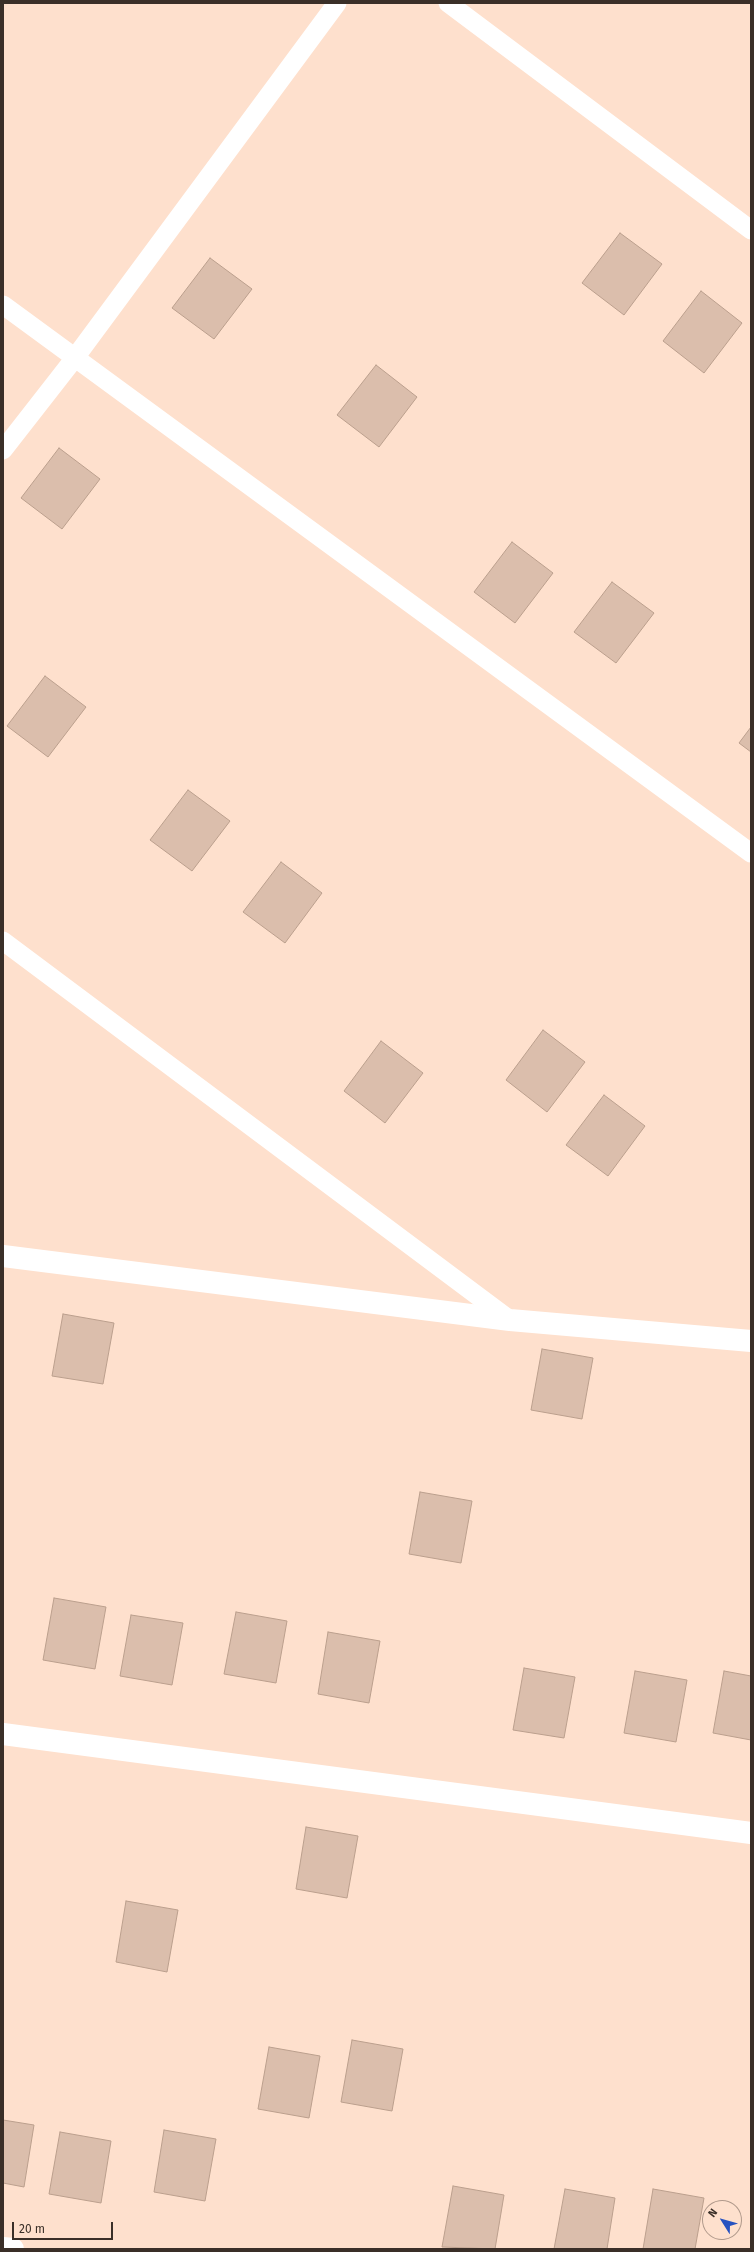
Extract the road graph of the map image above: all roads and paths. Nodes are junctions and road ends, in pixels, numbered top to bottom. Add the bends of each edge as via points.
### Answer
1 (337, 3) edge
2 (448, 3) edge
3 (751, 230) edge
4 (3, 305) edge
5 (74, 359) junction
6 (3, 450) edge
7 (751, 853) edge
8 (3, 941) edge
9 (3, 1256) edge
10 (510, 1320) junction
11 (751, 1341) edge
12 (3, 1734) edge
13 (751, 1833) edge
14 (3, 2248) edge
15 (13, 2249) edge

1 - 5 lane
2 - 3 lane
4 - 5 lane
5 - 6 lane
5 - 7 lane
8 - 10 lane
9 - 10 street
10 - 11 street
12 - 13 street
14 - 15 street

